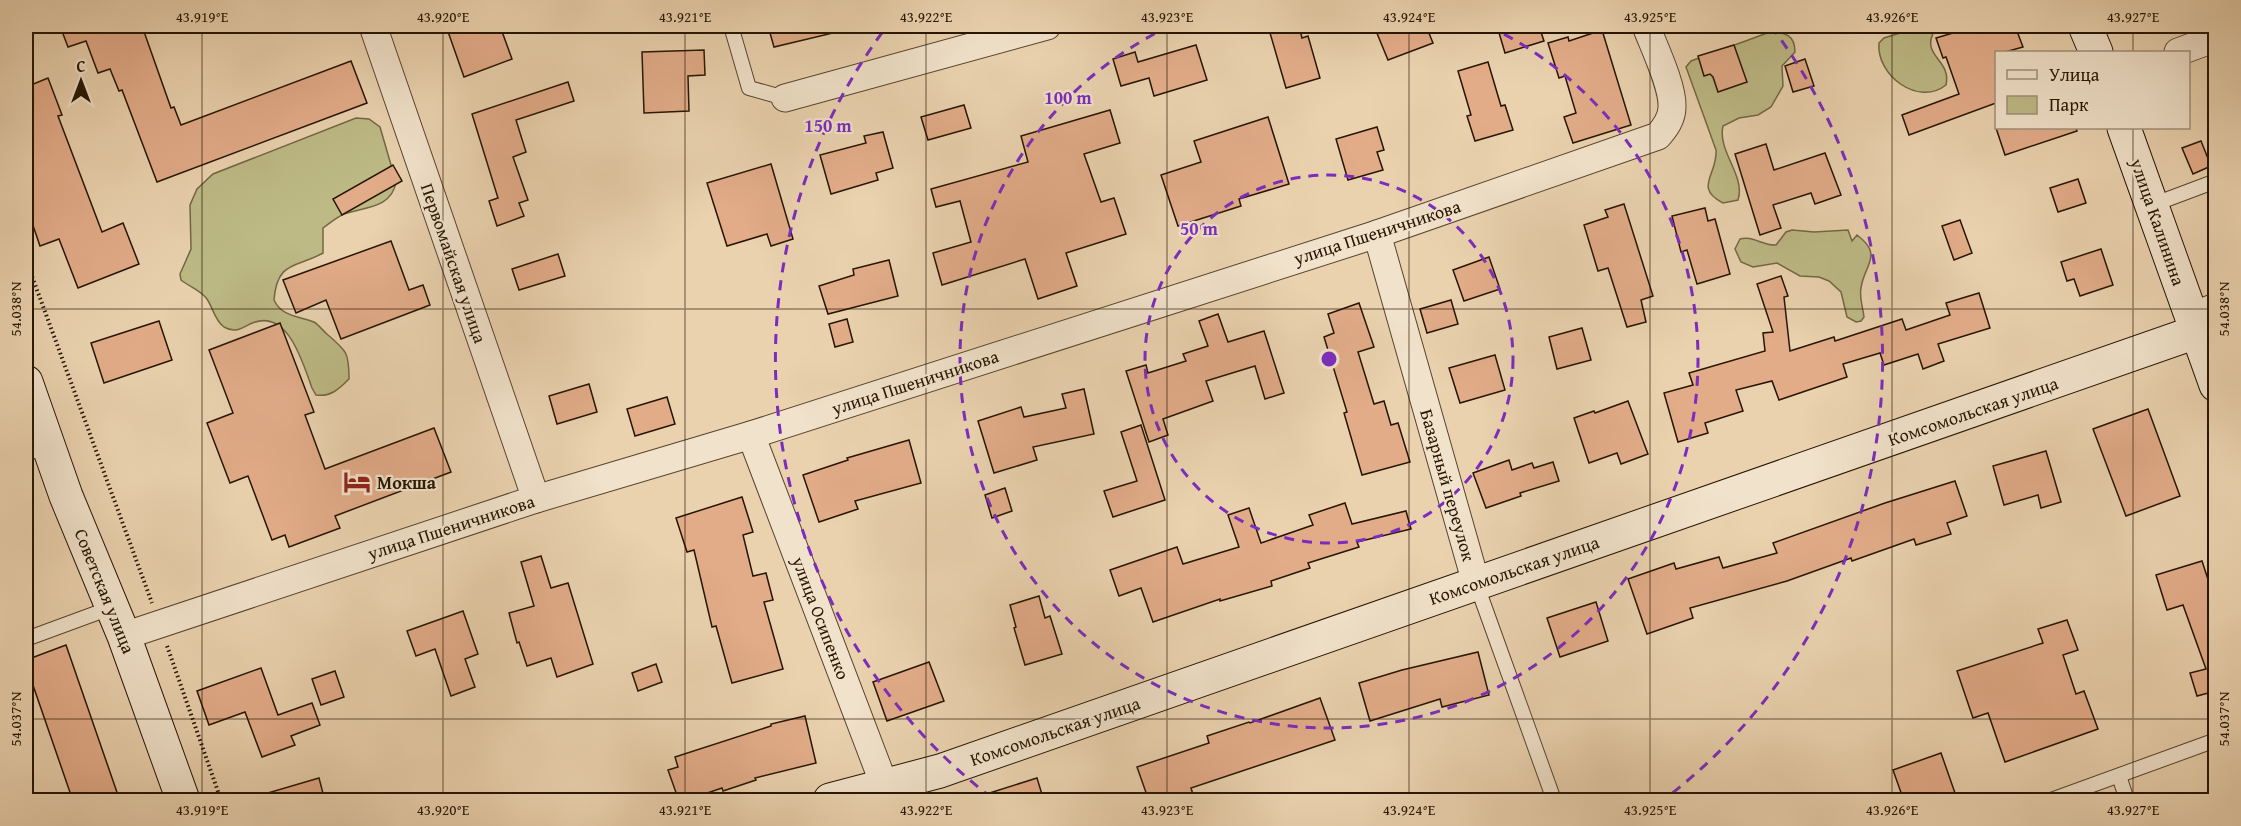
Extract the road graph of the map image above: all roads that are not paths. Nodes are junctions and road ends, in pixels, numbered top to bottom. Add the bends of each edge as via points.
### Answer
1 (373, 26) edge
2 (731, 26) edge
3 (1047, 26) edge
4 (1646, 26) edge
5 (2085, 26) edge
6 (2216, 38) edge
7 (2096, 51) edge
8 (2181, 51) edge
9 (785, 98) joint
10 (2124, 129) edge
11 (2216, 181) edge
12 (2152, 205) junction
13 (1377, 234) junction
14 (2200, 314) edge
15 (26, 382) edge
16 (2216, 385) edge
17 (751, 435) junction
18 (37, 450) edge
19 (536, 500) junction
20 (1476, 583) junction
21 (118, 622) junction
22 (26, 639) edge
23 (2216, 740) edge
24 (2119, 776) junction
25 (887, 793) edge
26 (183, 801) edge
27 (830, 801) edge
28 (1554, 801) edge
29 (2051, 801) edge
30 (2127, 801) edge

1 - 19 street, Первомайская улица
2 - 9 lane via 749,88
3 - 9 street
4 - 13 street, улица Пшеничникова via 1672,108 1668,124 1658,136
5 - 7 street
6 - 8 street
10 - 12 street, улица Калинина
11 - 12 lane
12 - 14 street, улица Калинина
13 - 17 street, улица Пшеничникова
13 - 20 street, Базарный переулок
14 - 16 street, улица Калинина
14 - 20 street, Комсомольская улица via 2120,360
15 - 18 street, Советская улица
17 - 19 street, улица Пшеничникова
17 - 25 street, улица Осипенко
18 - 21 street, Советская улица via 66,496
19 - 21 street, улица Пшеничникова via 159,623
20 - 25 street, Комсомольская улица
20 - 28 lane, Базарный переулок
21 - 22 lane
21 - 26 street, Советская улица
23 - 24 lane
24 - 29 lane
24 - 30 lane
25 - 27 street, Комсомольская улица

